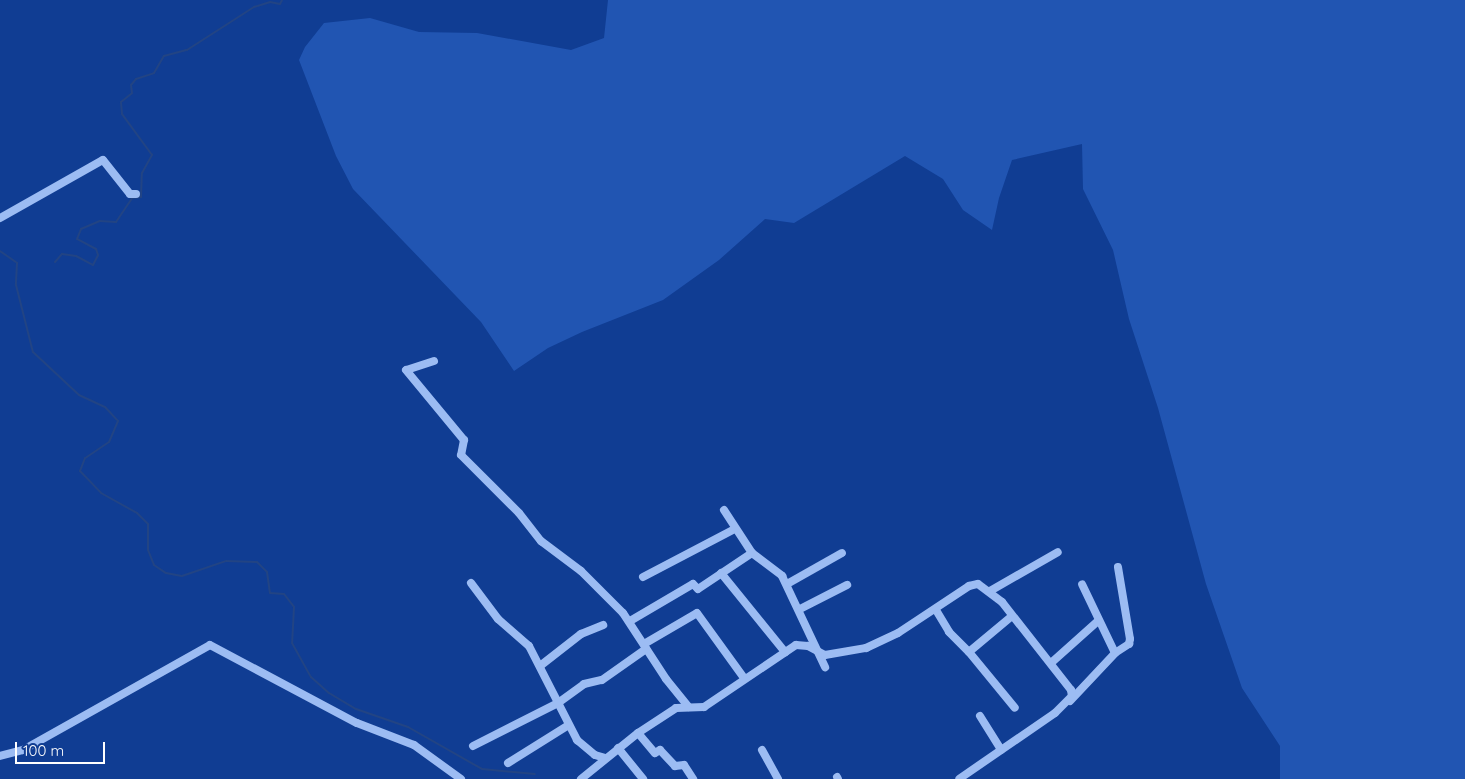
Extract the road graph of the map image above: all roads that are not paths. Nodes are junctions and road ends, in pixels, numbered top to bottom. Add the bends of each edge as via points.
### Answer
1 (136, 194) dead end
2 (0, 218) edge
3 (434, 361) dead end
4 (724, 510) dead end
5 (735, 529) junction
6 (1058, 552) dead end
7 (752, 553) junction
8 (842, 553) dead end
9 (1118, 567) dead end
10 (721, 573) junction
11 (643, 577) dead end
12 (471, 583) dead end
13 (787, 584) junction
14 (1082, 584) dead end
15 (847, 585) dead end
16 (990, 591) junction
17 (800, 609) junction
18 (936, 610) junction
19 (1012, 616) junction
20 (630, 621) junction
21 (1098, 621) junction
22 (603, 625) dead end
23 (645, 647) junction
24 (817, 650) junction
25 (785, 652) junction
26 (969, 652) junction
27 (1115, 653) junction
28 (1050, 663) junction
29 (540, 666) junction
30 (825, 667) dead end
31 (744, 678) junction
32 (1069, 702) junction
33 (558, 703) junction
34 (689, 707) junction
35 (1015, 708) dead end
36 (980, 716) dead end
37 (567, 726) junction
38 (638, 733) junction
39 (473, 746) dead end
40 (618, 748) junction
41 (762, 750) dead end
42 (1001, 750) junction
43 (0, 756) edge
44 (605, 758) junction
45 (508, 763) dead end
46 (461, 779) edge
47 (581, 779) edge
48 (642, 779) edge
49 (693, 779) edge
50 (778, 779) edge
51 (959, 779) edge

1 - 2 street via 130,194 103,160
3 - 20 street via 406,370 464,440 461,455 519,513 541,541 582,571
4 - 5 street
5 - 7 street
5 - 11 street
6 - 16 street
7 - 10 street
7 - 13 street via 776,570
8 - 13 street
9 - 27 street via 1130,639 1129,644
10 - 20 street via 698,589 693,584
10 - 25 street
12 - 29 street via 498,619 529,646
13 - 17 street
14 - 21 street
15 - 17 street
16 - 18 street via 974,584
16 - 19 street
17 - 24 street
18 - 24 street via 890,638 866,648 828,655
18 - 26 street via 949,632
19 - 26 street
19 - 28 street
20 - 23 street
21 - 27 street
21 - 28 street
22 - 29 street via 581,634
23 - 31 street via 693,613 702,614
23 - 33 street via 602,680 584,684
23 - 34 street
24 - 25 street via 801,644
24 - 30 street
25 - 31 street
26 - 35 street
27 - 32 street
28 - 32 street via 1071,690
29 - 33 street
31 - 34 street via 704,707
32 - 42 street
33 - 37 street
33 - 39 street
34 - 38 street via 676,708
36 - 42 street
37 - 44 street via 583,747
37 - 45 street
38 - 40 street
38 - 49 street via 655,753 660,750 675,766 684,765
40 - 44 street
40 - 48 street
41 - 50 street
42 - 51 street
43 - 46 street via 23,750 210,645 357,723 414,745
44 - 47 street

